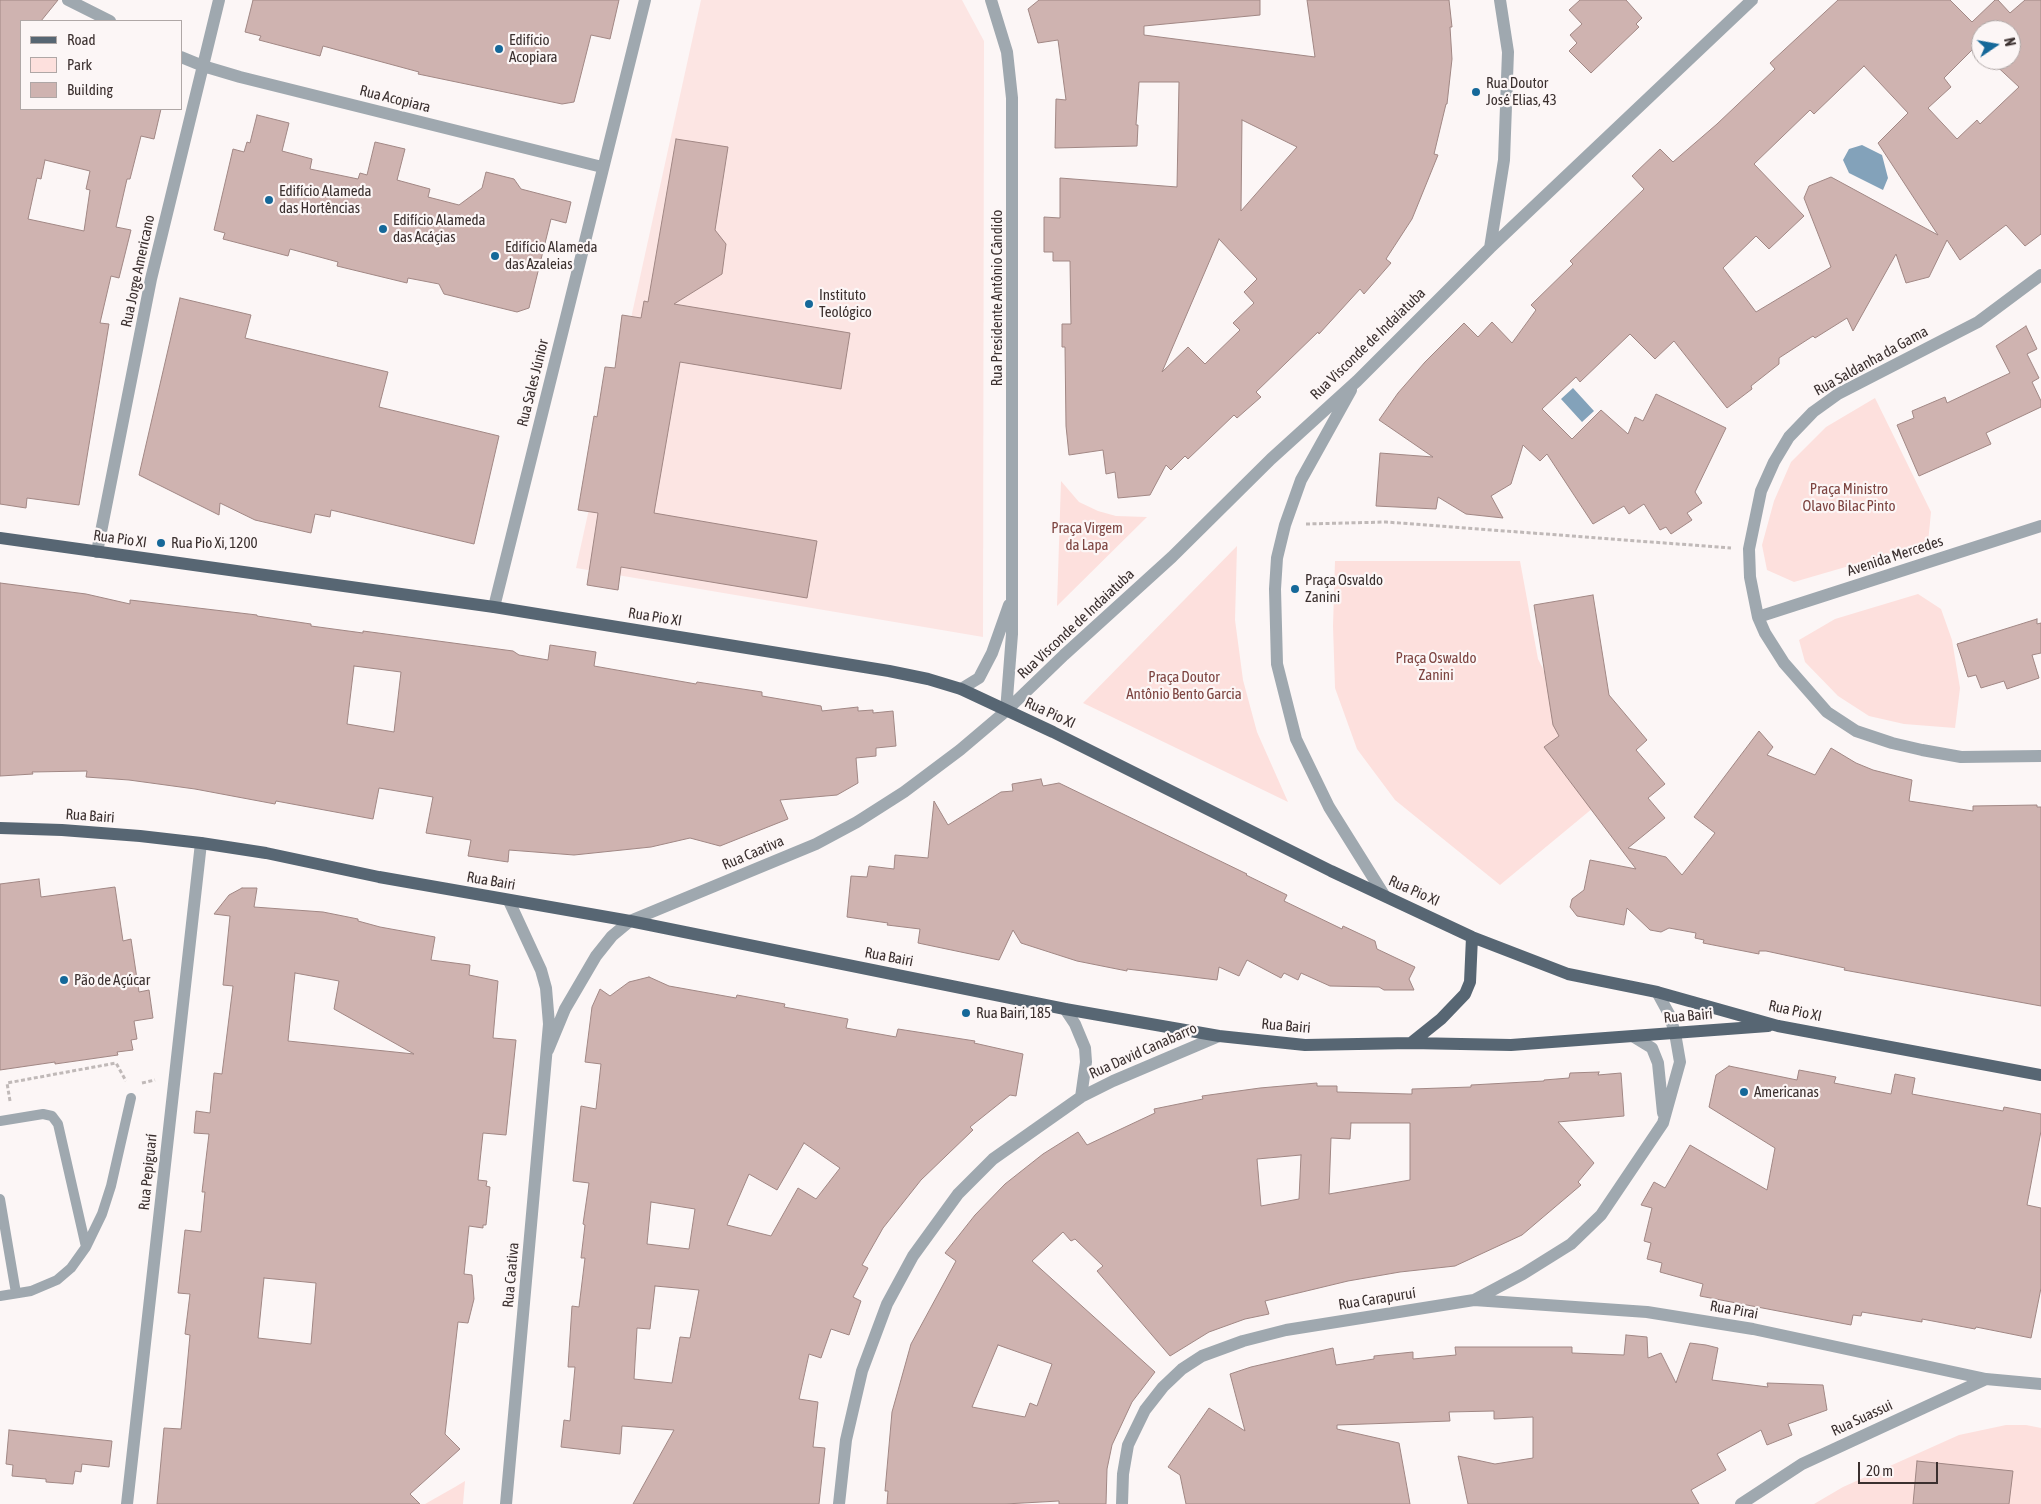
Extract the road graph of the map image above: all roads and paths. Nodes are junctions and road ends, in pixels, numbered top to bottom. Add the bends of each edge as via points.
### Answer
1 (68, 0) edge
2 (219, 0) edge
3 (645, 0) edge
4 (991, 0) edge
5 (1500, 0) edge
6 (1752, 0) edge
7 (108, 20) edge
8 (182, 58) edge
9 (203, 66) junction
10 (602, 167) junction
11 (1490, 248) junction
12 (2041, 275) edge
13 (1357, 381) junction
14 (1285, 525) junction
15 (2041, 526) edge
16 (0, 538) edge
17 (1750, 549) junction
18 (97, 552) junction
19 (1012, 598) junction
20 (494, 607) junction
21 (1758, 617) junction
22 (961, 689) junction
23 (1006, 711) junction
24 (2041, 756) edge
25 (0, 828) edge
26 (201, 843) junction
27 (1384, 895) junction
28 (509, 901) junction
29 (630, 921) junction
30 (1472, 937) junction
31 (1657, 992) junction
32 (1065, 1009) junction
33 (1778, 1026) junction
34 (1675, 1033) junction
35 (1218, 1036) junction
36 (1634, 1037) junction
37 (1411, 1043) junction
38 (548, 1050) junction
39 (2041, 1075) edge
40 (152, 1080) dead end
41 (136, 1084) dead end
42 (128, 1086) dead end
43 (1081, 1097) junction
44 (131, 1098) dead end
45 (13, 1119) junction
46 (0, 1121) edge
47 (1663, 1123) junction
48 (0, 1199) edge
49 (86, 1247) junction
50 (16, 1293) junction
51 (0, 1296) edge
52 (1474, 1300) junction
53 (1986, 1379) junction
54 (2041, 1384) edge
55 (1756, 1499) edge
56 (127, 1504) edge
57 (506, 1504) edge
58 (838, 1504) edge
59 (1122, 1504) edge
60 (1741, 1504) edge

1 - 7 street
2 - 9 street, Rua Jorge Americano
3 - 10 street, Rua Sales Júnior
4 - 19 street, Rua Presidente Antônio Cândido via 1007,52 1012,98
5 - 11 street via 1508,52 1504,160
6 - 11 street, Rua Visconde de Indaiatuba
8 - 9 street, Rua Acopiara
9 - 10 street, Rua Acopiara
9 - 18 street, Rua Jorge Americano via 151,279
10 - 20 street, Rua Sales Júnior
11 - 13 street, Rua Visconde de Indaiatuba
12 - 17 street, Rua Saldanha da Gama via 1978,322 1838,394 1813,412 1789,437 1774,462 1762,491
13 - 14 street via 1301,480
13 - 23 street, Rua Visconde de Indaiatuba
14 - 17 path via 1386,522
14 - 27 street via 1277,558 1275,589 1277,664 1296,740 1329,808
15 - 21 street, Avenida Mercedes
16 - 18 main road, Rua Pio XI
17 - 21 street, Rua Saldanha da Gama via 1750,577
18 - 20 main road, Rua Pio XI
19 - 22 street, Rua Presidente Antônio Cândido via 979,678
19 - 23 street, Rua Presidente Antônio Cândido
20 - 22 main road, Rua Pio XI via 889,671
21 - 24 street, Rua Saldanha da Gama via 1784,663 1826,712 1856,731 1892,744 1961,757
22 - 23 main road, Rua Pio XI
23 - 27 main road, Rua Pio XI
23 - 29 street, Rua Caativa via 904,792 857,822 816,844
25 - 26 main road, Rua Bairi via 62,830
26 - 28 main road, Rua Bairi
26 - 56 street, Rua Pepiguarí
27 - 30 main road, Rua Pio XI
28 - 29 main road, Rua Bairi
28 - 38 street, Rua Caativa via 541,970 548,1008
29 - 32 main road, Rua Bairi
29 - 38 street, Rua Caativa via 596,956 565,1009
30 - 31 main road, Rua Pio XI via 1568,974
30 - 37 main road via 1470,982 1465,994
31 - 33 main road, Rua Pio XI
31 - 34 street, Rua Carapuruí
32 - 35 main road, Rua Bairi
32 - 43 street, Rua David Canabarro via 1085,1048
33 - 34 main road, Rua Bairi
33 - 39 main road, Rua Pio XI
34 - 36 main road, Rua Bairi
34 - 47 street, Rua Carapuruí via 1680,1062
35 - 37 main road, Rua Bairi via 1305,1045
35 - 43 street, Rua David Canabarro
36 - 37 main road, Rua Bairi via 1511,1045
36 - 47 street via 1652,1048 1658,1063
38 - 57 street, Rua Caativa
40 - 41 path
42 - 45 path via 116,1063 7,1083
43 - 58 street, Rua David Canabarro via 993,1159 958,1194 913,1256 887,1304 862,1371 846,1440
44 - 49 lane via 111,1186
45 - 46 lane
45 - 49 lane via 43,1114 52,1116 58,1124
47 - 52 street, Rua Carapuruí via 1602,1215 1571,1244
48 - 50 lane
49 - 50 lane via 71,1268 57,1280 31,1291
50 - 51 lane
52 - 53 street, Rua Pirai via 1647,1312 1753,1330
52 - 59 street, Rua Carapuruí via 1286,1330 1202,1356 1163,1387 1145,1410 1128,1445
53 - 54 street, Rua Pirai
53 - 55 street, Rua Suassui via 1802,1464
55 - 60 street, Rua Suassui

